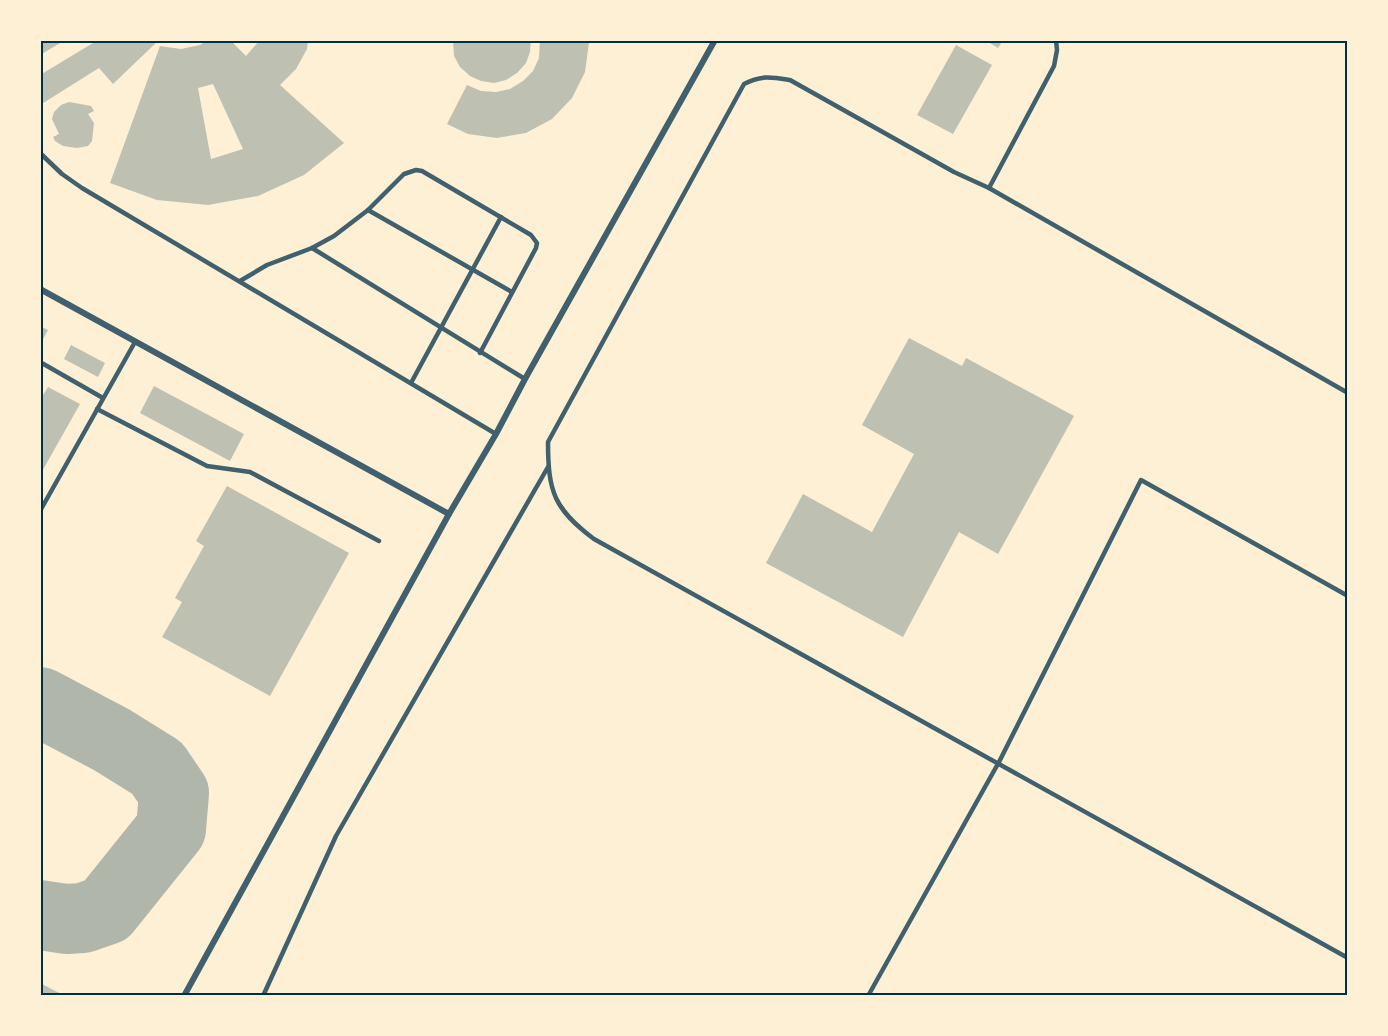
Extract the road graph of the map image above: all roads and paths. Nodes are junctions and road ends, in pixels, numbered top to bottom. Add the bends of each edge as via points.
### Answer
1 (715, 40) edge
2 (1056, 40) edge
3 (40, 153) edge
4 (989, 188) junction
5 (368, 210) junction
6 (501, 218) junction
7 (312, 248) junction
8 (472, 270) junction
9 (240, 281) junction
10 (40, 289) edge
11 (512, 292) junction
12 (441, 328) junction
13 (135, 342) junction
14 (480, 353) junction
15 (40, 362) edge
16 (525, 379) junction
17 (411, 383) junction
18 (1347, 393) edge
19 (103, 398) junction
20 (97, 409) junction
21 (496, 434) junction
22 (548, 467) junction
23 (40, 511) edge
24 (450, 514) junction
25 (379, 541) dead end
26 (1347, 596) edge
27 (999, 762) junction
28 (1347, 957) edge
29 (184, 996) edge
30 (263, 996) edge
31 (868, 996) edge

1 - 16 street
2 - 4 lane via 1058,50 1053,66
3 - 9 lane via 82,188
4 - 18 lane
4 - 22 lane via 790,80 756,77 744,84 548,442
5 - 6 lane via 404,174 416,170
5 - 7 lane
5 - 8 lane
6 - 8 lane
6 - 11 lane via 531,235 537,243
7 - 9 lane via 278,260
7 - 12 lane
8 - 11 lane
8 - 12 lane
9 - 17 lane
10 - 13 street
11 - 14 lane
12 - 14 lane
12 - 17 lane
13 - 19 lane
13 - 24 street
14 - 16 lane
15 - 19 lane
16 - 21 street
17 - 21 lane
19 - 20 lane
20 - 23 lane
20 - 25 lane via 207,466 250,472
21 - 24 street
22 - 27 lane via 555,500 565,515 594,539
22 - 30 lane via 336,836
24 - 29 street
26 - 27 lane via 1141,480
27 - 28 lane
27 - 31 lane

